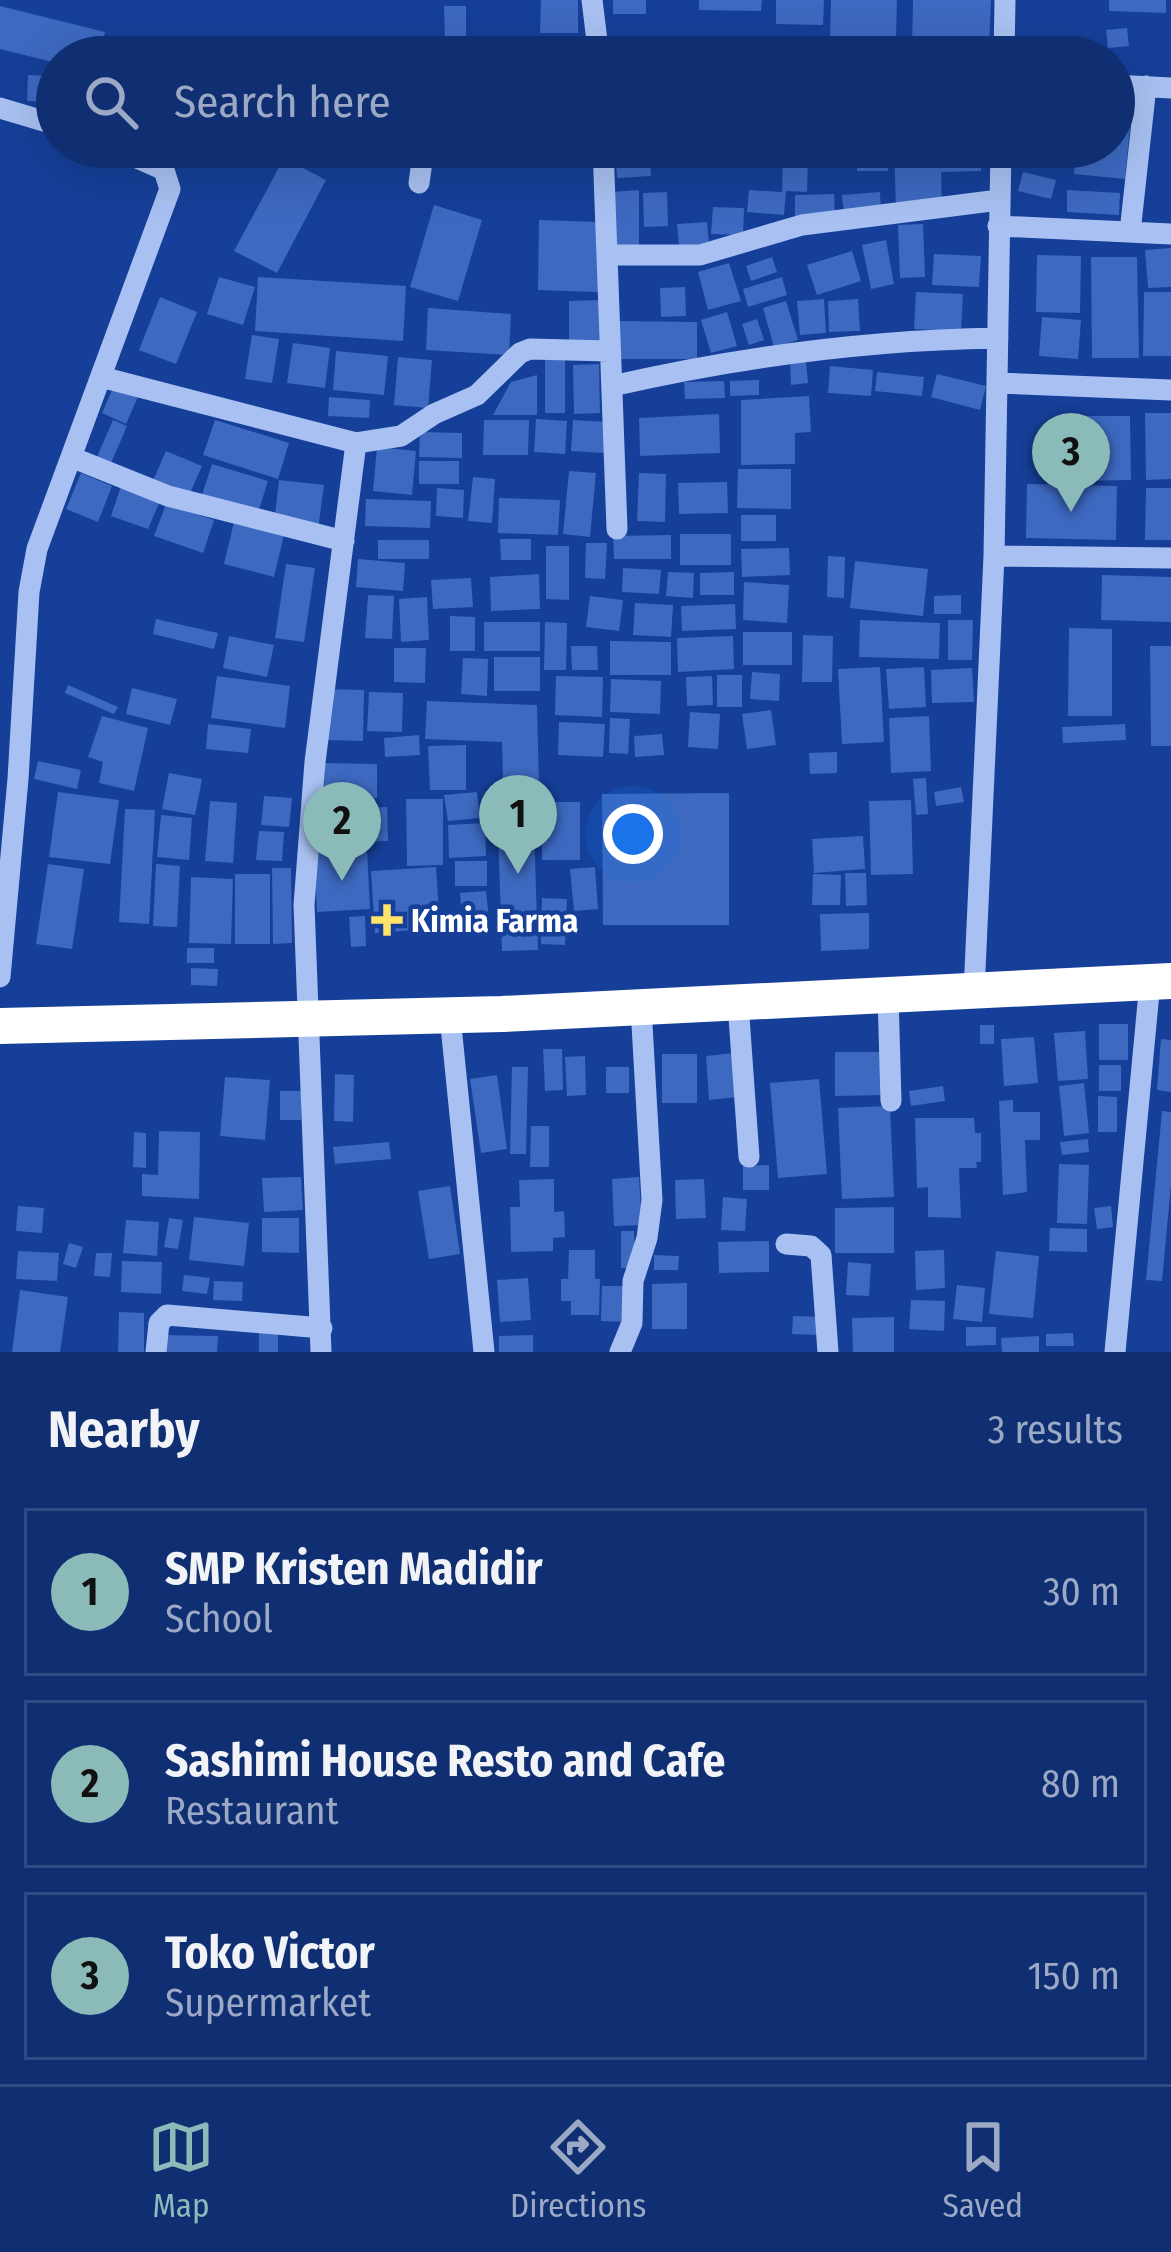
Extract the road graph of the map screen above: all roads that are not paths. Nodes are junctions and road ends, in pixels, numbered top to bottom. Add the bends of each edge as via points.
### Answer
1 (592, 0) edge
2 (1005, 0) edge
3 (596, 36) edge
4 (1004, 36) edge
5 (1135, 86) edge
6 (1145, 86) junction
7 (1171, 88) edge
8 (0, 108) edge
9 (36, 119) edge
10 (159, 168) edge
11 (421, 168) edge
12 (604, 168) edge
13 (1000, 168) edge
14 (419, 183) dead end
15 (999, 200) junction
16 (998, 226) junction
17 (1130, 232) junction
18 (1171, 234) edge
19 (608, 255) junction
20 (998, 338) junction
21 (609, 350) junction
22 (101, 377) junction
23 (998, 383) junction
24 (612, 386) junction
25 (1171, 390) edge
26 (356, 443) junction
27 (71, 457) junction
28 (617, 529) dead end
29 (344, 541) junction
30 (994, 556) junction
31 (1171, 558) edge
32 (0, 708) edge
33 (20, 737) junction
34 (9, 778) edge
35 (0, 977) edge
36 (1160, 982) edge
37 (974, 992) junction
38 (888, 995) junction
39 (738, 1003) junction
40 (641, 1007) junction
41 (450, 1016) junction
42 (307, 1021) junction
43 (0, 1027) edge
44 (892, 1101) dead end
45 (749, 1157) dead end
46 (786, 1244) dead end
47 (322, 1328) junction
48 (156, 1352) edge
49 (321, 1352) edge
50 (484, 1352) edge
51 (620, 1352) edge
52 (828, 1352) edge
53 (1115, 1352) edge

1 - 3 street
2 - 4 street
5 - 6 street
6 - 7 street
6 - 17 street
8 - 9 street
10 - 22 street via 170,189
11 - 14 street
12 - 19 street
13 - 15 street
15 - 16 street
15 - 19 street via 802,225 700,255
16 - 17 street
16 - 20 street
17 - 18 street
19 - 21 street
20 - 23 street
20 - 24 street via 781,353
21 - 24 street
21 - 26 street via 520,352 477,395 401,436
22 - 26 street
22 - 27 street
23 - 25 street
23 - 30 street
24 - 28 street
26 - 29 street
27 - 29 street via 168,496
27 - 33 street via 37,548
29 - 42 street via 309,822
30 - 31 street
30 - 37 street
32 - 33 street
33 - 34 street
34 - 35 street
36 - 37 highway
36 - 53 street
37 - 38 highway
38 - 39 highway
38 - 44 street
39 - 40 highway
39 - 45 street
40 - 41 highway
40 - 51 street via 652,1200
41 - 42 highway
41 - 50 street
42 - 43 highway
42 - 47 street
46 - 52 street via 811,1246 821,1256
47 - 48 street via 167,1315
47 - 49 street

